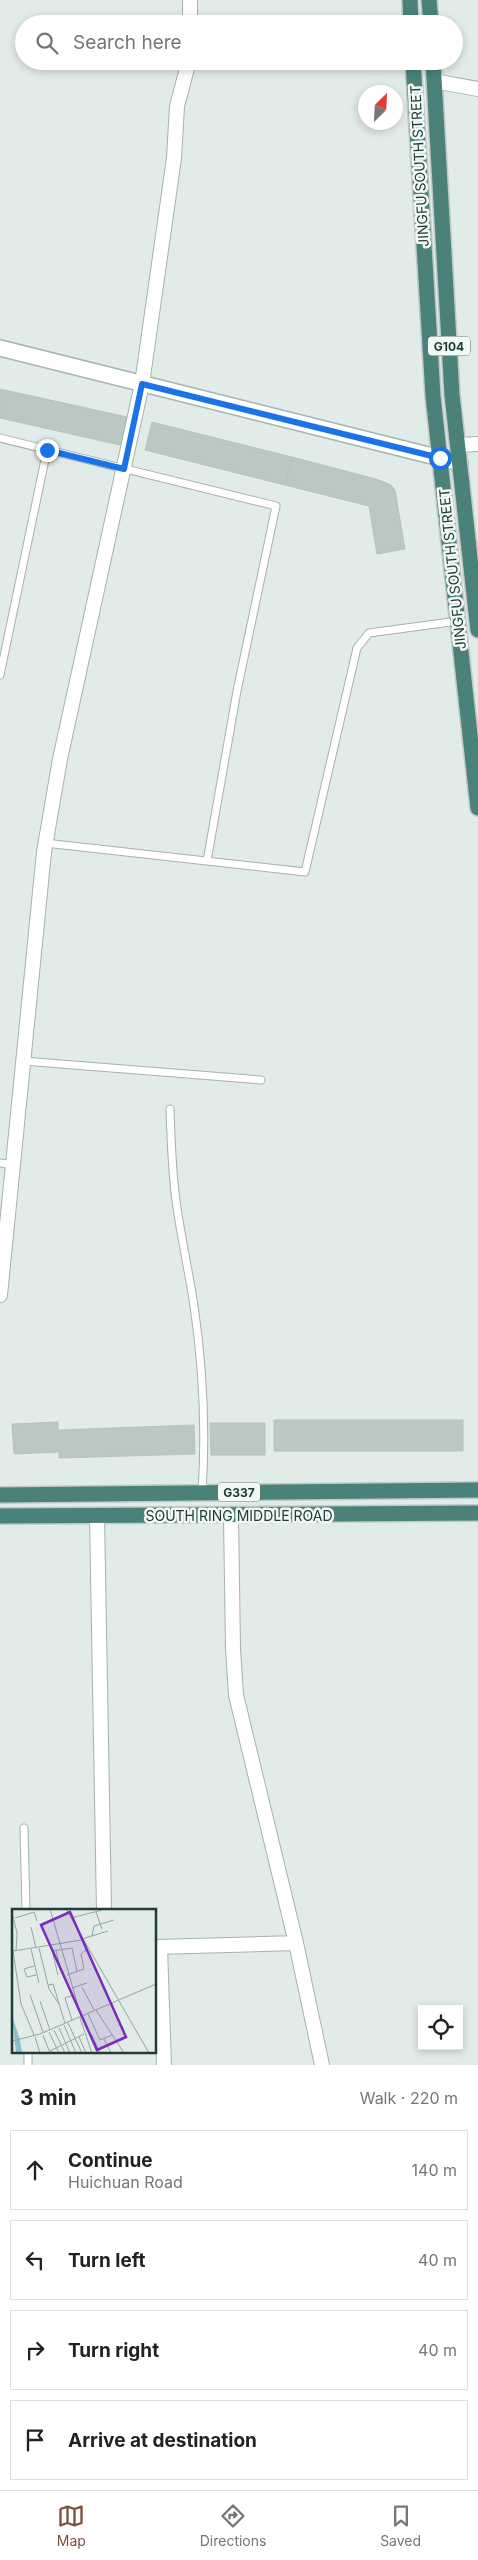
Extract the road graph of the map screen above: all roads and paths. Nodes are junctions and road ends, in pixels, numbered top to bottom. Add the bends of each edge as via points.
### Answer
1 (190, 0) edge
2 (410, 0) edge
3 (429, 0) edge
4 (190, 15) edge
5 (411, 15) edge
6 (430, 15) edge
7 (187, 70) edge
8 (414, 70) edge
9 (433, 70) edge
10 (434, 81) junction
11 (478, 89) edge
12 (0, 348) edge
13 (142, 384) junction
14 (0, 438) edge
15 (478, 444) edge
16 (458, 445) junction
17 (47, 450) junction
18 (440, 458) junction
19 (460, 463) junction
20 (124, 469) junction
21 (458, 621) junction
22 (478, 630) edge
23 (0, 675) edge
24 (478, 808) edge
25 (45, 843) junction
26 (207, 861) junction
27 (23, 1060) junction
28 (261, 1080) dead end
29 (170, 1109) dead end
30 (6, 1164) edge
31 (0, 1295) edge
32 (478, 1490) edge
33 (202, 1493) junction
34 (0, 1495) edge
35 (478, 1513) edge
36 (231, 1514) junction
37 (0, 1516) edge
38 (97, 1516) junction
39 (24, 1828) dead end
40 (26, 1909) edge
41 (104, 1909) edge
42 (296, 1944) junction
43 (158, 1947) edge
44 (28, 2052) edge
45 (28, 2065) edge
46 (164, 2065) edge
47 (322, 2065) edge

1 - 4 street
2 - 5 highway
3 - 6 highway
7 - 13 street via 177,106 174,158
8 - 18 highway, JINGFU SOUTH STREET / G104 via 433,396
9 - 10 highway, JINGFU SOUTH STREET / G104
10 - 11 street
10 - 16 highway, JINGFU SOUTH STREET / G104 via 452,394
12 - 13 street
13 - 18 street
13 - 20 street
14 - 17 lane
15 - 16 street
16 - 19 highway, JINGFU SOUTH STREET / G104
17 - 20 lane
17 - 23 lane
18 - 19 street
18 - 21 highway, JINGFU SOUTH STREET / G104
19 - 22 highway, JINGFU SOUTH STREET / G104
20 - 25 street via 62,750
20 - 26 lane via 276,506 237,691
21 - 24 highway, JINGFU SOUTH STREET / G104
21 - 26 lane via 369,633 357,648 305,872
25 - 26 lane
25 - 27 street
27 - 28 lane
27 - 30 street
29 - 33 lane via 176,1208 194,1307 204,1411
30 - 31 street
32 - 33 highway, SOUTH RING MIDDLE ROAD / G337
33 - 34 highway, SOUTH RING MIDDLE ROAD / G337
35 - 36 highway, SOUTH RING MIDDLE ROAD / G337
36 - 38 highway, SOUTH RING MIDDLE ROAD / G337
36 - 42 street via 236,1695
37 - 38 highway, SOUTH RING MIDDLE ROAD / G337
38 - 41 street
39 - 40 lane
42 - 43 street
42 - 47 street
43 - 46 street
44 - 45 lane

